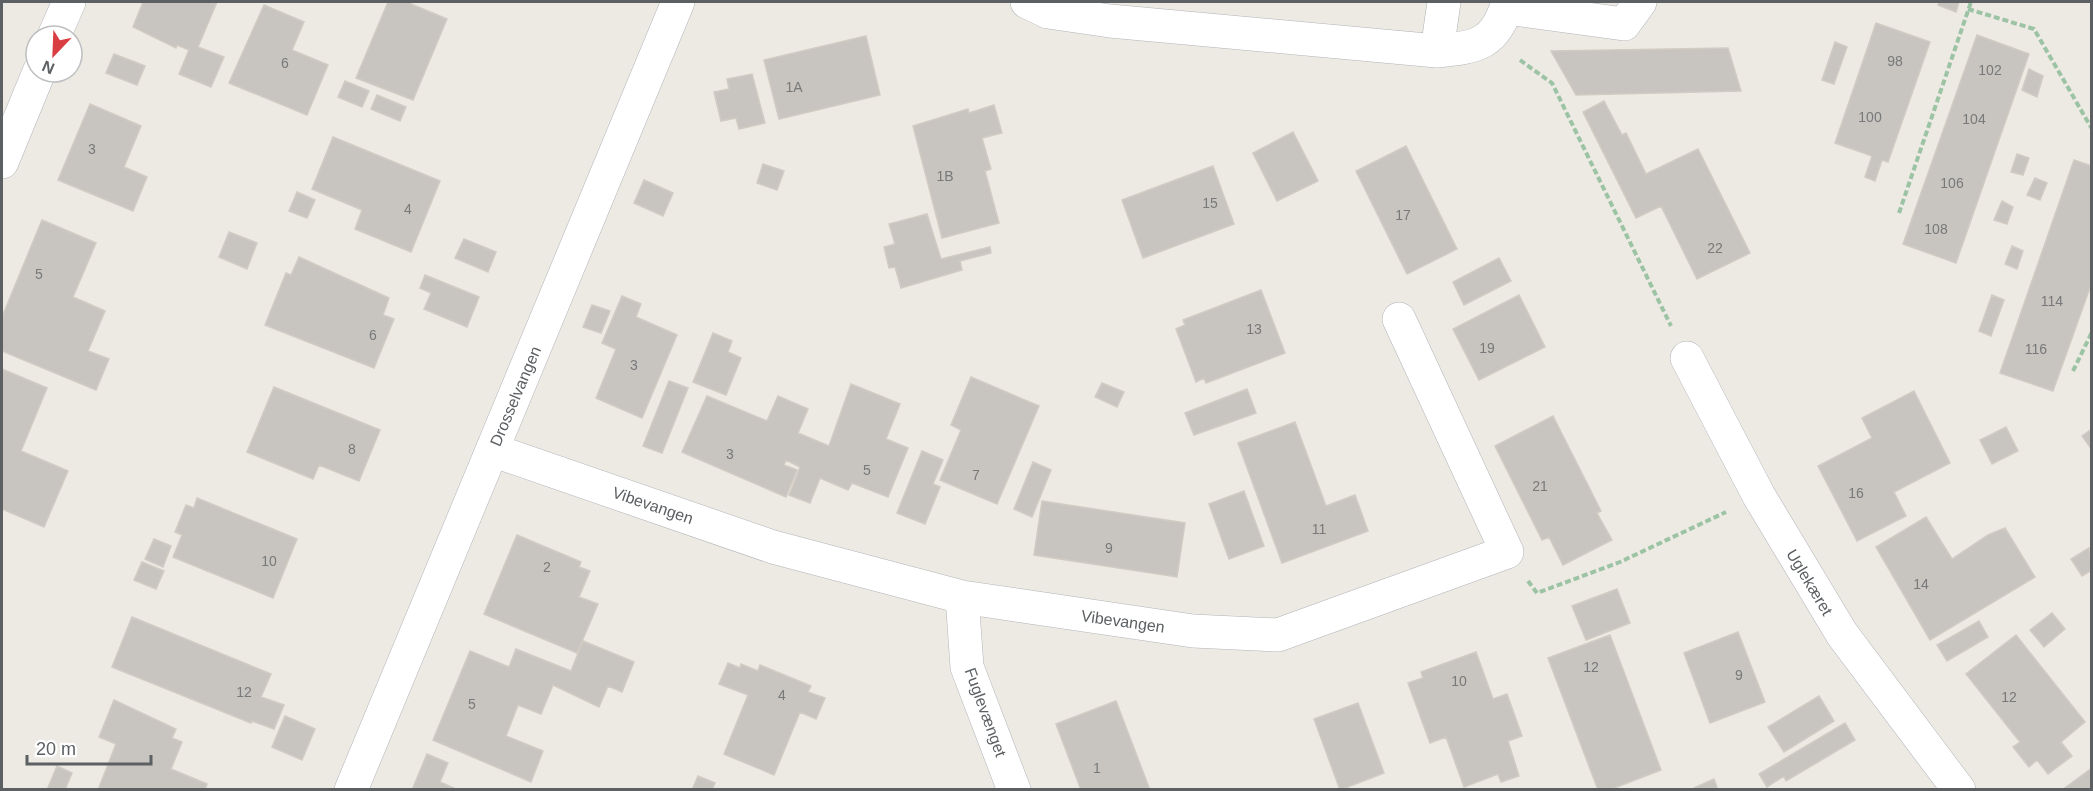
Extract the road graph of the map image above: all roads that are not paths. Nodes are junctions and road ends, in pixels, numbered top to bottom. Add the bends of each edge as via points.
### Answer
1 (69, 2) edge
2 (678, 2) edge
3 (1027, 2) edge
4 (1444, 2) edge
5 (1640, 2) edge
6 (1507, 5) edge
7 (59, 24) edge
8 (1437, 51) junction
9 (34, 84) edge
10 (2, 162) edge
11 (1399, 319) dead end
12 (1687, 358) road end
13 (492, 450) junction
14 (962, 597) junction
15 (351, 789) edge
16 (1014, 789) edge
17 (1959, 789) edge

1 - 7 street
2 - 13 street, Drosselvangen
3 - 8 street via 1048,12 1110,21
4 - 8 street
5 - 6 street via 1624,24
6 - 8 street via 1490,38 1471,48
9 - 10 street
11 - 14 street, Vibevangen via 1507,552 1278,635 1193,632
12 - 17 street, Uglekæret via 1759,496 1842,634
13 - 14 street, Vibevangen via 773,547
13 - 15 street, Drosselvangen
14 - 16 street, Fuglevænget via 967,667

